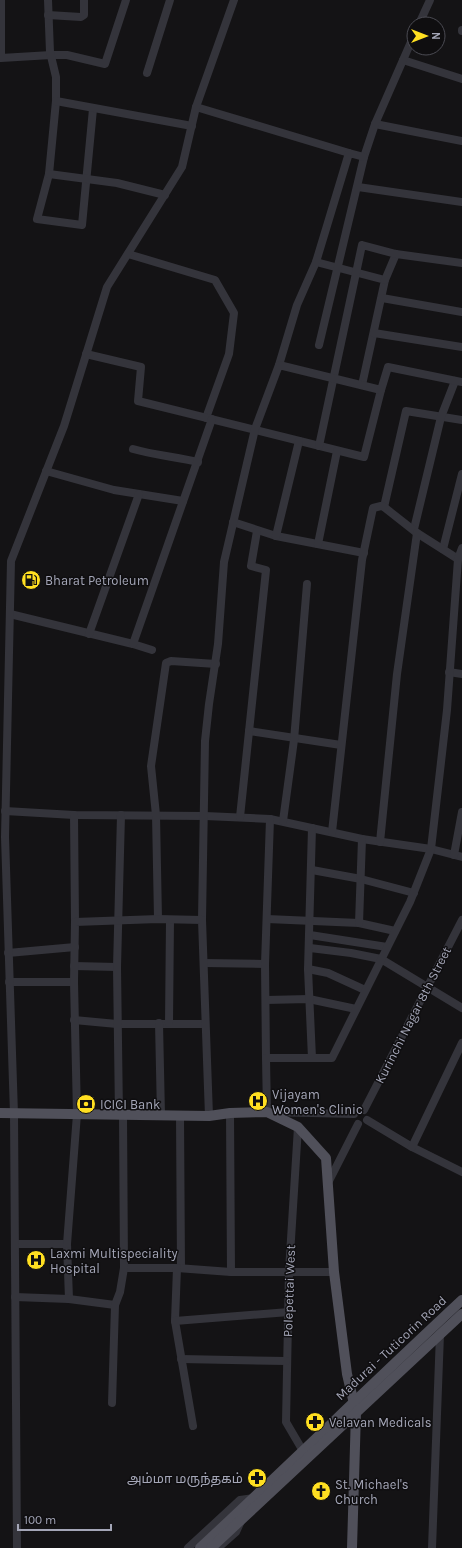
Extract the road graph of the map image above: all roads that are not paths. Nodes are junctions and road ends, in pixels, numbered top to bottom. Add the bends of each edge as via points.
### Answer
1 (1, 0) edge
2 (48, 0) edge
3 (84, 0) edge
4 (126, 0) edge
5 (170, 0) edge
6 (234, 0) edge
7 (430, 0) edge
8 (48, 15) junction
9 (423, 16) edge
10 (406, 53) edge
11 (51, 55) junction
12 (403, 60) junction
13 (147, 73) dead end
14 (462, 79) edge
15 (56, 101) junction
16 (196, 107) junction
17 (93, 109) junction
18 (376, 124) junction
19 (192, 126) junction
20 (462, 141) edge
21 (349, 153) junction
22 (364, 157) junction
23 (49, 174) junction
24 (88, 179) junction
25 (358, 187) junction
26 (165, 195) junction
27 (462, 202) edge
28 (128, 254) junction
29 (396, 254) junction
30 (316, 262) junction
31 (462, 263) edge
32 (337, 267) junction
33 (355, 272) junction
34 (385, 280) junction
35 (382, 298) junction
36 (462, 312) edge
37 (374, 333) junction
38 (319, 345) dead end
39 (462, 347) edge
40 (86, 354) junction
41 (279, 364) junction
42 (333, 378) junction
43 (458, 381) edge
44 (362, 385) junction
45 (382, 390) junction
46 (442, 417) junction
47 (209, 418) junction
48 (462, 420) edge
49 (255, 429) junction
50 (298, 441) junction
51 (319, 446) junction
52 (133, 449) dead end
53 (337, 451) junction
54 (198, 462) junction
55 (46, 471) junction
56 (462, 474) edge
57 (138, 494) junction
58 (182, 501) junction
59 (384, 507) junction
60 (233, 522) junction
61 (257, 531) junction
62 (416, 531) junction
63 (276, 536) junction
64 (318, 544) junction
65 (462, 548) edge
66 (443, 549) junction
67 (364, 553) junction
68 (458, 559) junction
69 (307, 584) dead end
70 (10, 614) junction
71 (89, 634) junction
72 (133, 644) junction
73 (152, 650) dead end
74 (216, 664) junction
75 (449, 672) junction
76 (462, 674) edge
77 (249, 731) junction
78 (294, 740) junction
79 (341, 745) junction
80 (5, 811) junction
81 (462, 812) edge
82 (74, 815) junction
83 (121, 815) junction
84 (156, 815) junction
85 (205, 816) junction
86 (240, 817) junction
87 (270, 819) junction
88 (283, 821) junction
89 (312, 828) junction
90 (332, 832) junction
91 (362, 839) junction
92 (380, 842) junction
93 (431, 849) junction
94 (458, 856) edge
95 (312, 870) junction
96 (361, 879) junction
97 (414, 893) junction
98 (158, 919) junction
99 (267, 919) junction
100 (119, 920) junction
101 (170, 920) junction
102 (202, 920) junction
103 (462, 920) edge
104 (310, 921) junction
105 (75, 922) junction
106 (359, 923) junction
107 (395, 931) junction
108 (310, 935) junction
109 (75, 946) junction
110 (387, 947) junction
111 (310, 948) junction
112 (8, 953) junction
113 (381, 960) junction
114 (204, 963) junction
115 (265, 964) junction
116 (74, 966) junction
117 (117, 967) junction
118 (308, 969) junction
119 (9, 982) junction
120 (74, 982) junction
121 (427, 988) junction
122 (366, 990) junction
123 (309, 999) junction
124 (266, 1000) junction
125 (462, 1008) edge
126 (356, 1009) junction
127 (74, 1020) junction
128 (159, 1023) junction
129 (169, 1023) junction
130 (117, 1024) junction
131 (204, 1024) junction
132 (462, 1043) edge
133 (266, 1058) junction
134 (312, 1058) junction
135 (364, 1110) junction
136 (267, 1112) junction
137 (0, 1113) edge
138 (230, 1113) junction
139 (14, 1114) junction
140 (77, 1114) junction
141 (354, 1114) junction
142 (121, 1115) junction
143 (161, 1115) junction
144 (180, 1116) junction
145 (209, 1116) junction
146 (367, 1120) junction
147 (358, 1124) junction
148 (298, 1127) junction
149 (412, 1147) junction
150 (462, 1172) edge
151 (329, 1181) junction
152 (15, 1244) junction
153 (67, 1244) junction
154 (124, 1268) junction
155 (179, 1268) junction
156 (289, 1271) junction
157 (231, 1272) junction
158 (334, 1272) junction
159 (15, 1296) junction
160 (69, 1299) junction
161 (462, 1300) edge
162 (115, 1305) junction
163 (289, 1312) junction
164 (462, 1314) edge
165 (175, 1321) junction
166 (440, 1334) junction
167 (181, 1359) junction
168 (286, 1362) junction
169 (353, 1400) junction
170 (112, 1403) dead end
171 (356, 1412) junction
172 (194, 1426) dead end
173 (303, 1451) junction
174 (254, 1498) junction
175 (242, 1519) junction
176 (17, 1548) edge
177 (188, 1548) edge
178 (200, 1548) edge
179 (211, 1548) edge
180 (218, 1548) edge
181 (352, 1548) edge
182 (432, 1548) edge

1 - 11 street via 1,58
2 - 8 street
3 - 8 street via 85,10 81,17
4 - 11 street via 105,64
5 - 13 street
6 - 16 street
7 - 9 street
8 - 11 street
10 - 12 street
11 - 15 street via 56,77
12 - 14 street
12 - 18 street
15 - 17 street
15 - 23 street
16 - 19 street
16 - 21 street
17 - 19 street
17 - 24 street
18 - 20 street
18 - 22 street
19 - 26 street via 182,167
21 - 22 street
21 - 30 street
22 - 25 street
23 - 24 street
23 - 24 street via 36,219 82,224
24 - 26 street
25 - 27 street
25 - 32 street
26 - 28 street
28 - 40 street via 107,287
28 - 47 street via 215,280 234,313 229,354
29 - 31 street
29 - 33 street via 362,245
29 - 34 street
30 - 32 street
30 - 41 street via 297,304
32 - 33 street
32 - 38 street
33 - 34 street
33 - 42 street
34 - 35 street
35 - 36 street
35 - 37 street
37 - 39 street
37 - 44 street
40 - 47 street via 141,367 138,401
40 - 55 street via 64,426
41 - 42 street
41 - 49 street
42 - 44 street
42 - 51 street
43 - 45 street via 388,367
43 - 46 street
44 - 45 street
45 - 53 street via 364,457
46 - 48 street
46 - 59 street via 406,411
46 - 62 street
47 - 49 street
47 - 54 street
49 - 50 street
49 - 60 street
50 - 51 street
50 - 63 street
51 - 53 street
52 - 54 street
53 - 64 street
54 - 58 street
55 - 57 street
55 - 70 street via 11,561
56 - 66 street
57 - 58 street
57 - 71 street
58 - 72 street
59 - 62 street
59 - 67 street via 373,508
60 - 61 street
60 - 74 street via 224,562
61 - 63 street
61 - 77 street via 251,566 266,570
62 - 66 street
62 - 92 street via 397,674
63 - 64 street
64 - 67 street
65 - 68 street
66 - 68 street
67 - 79 street
68 - 75 street
69 - 78 street
70 - 71 street
70 - 80 street
71 - 72 street
72 - 73 street
74 - 84 street via 171,661 166,663 151,766
74 - 85 street via 205,741
75 - 76 street
75 - 93 street
77 - 78 street
77 - 86 street
78 - 79 street
78 - 88 street
79 - 90 street
80 - 82 street
80 - 112 street
81 - 94 street
82 - 83 street
82 - 105 street
83 - 84 street
83 - 100 street
84 - 85 street
84 - 98 street
85 - 86 street
85 - 102 street
86 - 87 street
87 - 88 street
87 - 99 street
88 - 89 street
89 - 90 street
89 - 95 street
90 - 91 street
91 - 92 street
91 - 96 street
92 - 93 street
93 - 94 street
93 - 97 street
95 - 96 street
95 - 104 street
96 - 97 street
96 - 106 street
97 - 107 street
98 - 100 street
98 - 101 street
99 - 104 street
99 - 115 street
100 - 105 street
100 - 117 street
101 - 102 street
101 - 129 street
102 - 114 street
103 - 121 street, Kurinchi Nagar 8th Street
104 - 106 street
104 - 108 street
105 - 109 street
106 - 107 street
107 - 110 street
108 - 110 street
108 - 111 street
109 - 112 street
109 - 116 street
110 - 113 street
111 - 113 street
111 - 118 street
112 - 119 street
113 - 121 street
113 - 122 street
114 - 115 street
114 - 131 street
115 - 124 street
116 - 117 street
116 - 120 street
117 - 130 street
118 - 122 street via 328,973
118 - 123 street
119 - 120 street
119 - 139 street
120 - 127 street
121 - 125 street
121 - 135 street, Kurinchi Nagar 8th Street
122 - 126 street
123 - 124 street
123 - 126 street
123 - 134 street
124 - 133 street
126 - 134 street via 332,1058
127 - 130 street
127 - 140 street
128 - 129 street
128 - 130 street
128 - 143 street
129 - 131 street
130 - 142 street
131 - 145 street
132 - 149 street
133 - 134 street
133 - 136 street
135 - 141 street via 358,1110
135 - 146 street via 368,1115
136 - 138 main road
136 - 141 street
136 - 148 main road
137 - 139 main road
138 - 145 main road
138 - 157 street
139 - 140 main road
139 - 152 street
140 - 142 main road
140 - 153 street
141 - 147 street via 354,1120
142 - 143 main road
142 - 154 street
143 - 144 main road
144 - 145 main road
144 - 155 street
146 - 147 street via 363,1124
146 - 149 street
147 - 151 street
148 - 151 main road via 326,1158
148 - 156 street, Polepettai West
149 - 150 street
151 - 158 main road
152 - 153 street
152 - 159 street
153 - 160 street
154 - 155 street
154 - 162 street
155 - 157 street
155 - 165 street
156 - 157 street
156 - 158 street
156 - 163 street, Polepettai West
158 - 169 main road via 347,1374
159 - 160 street
159 - 176 street
160 - 162 street
161 - 169 main road, Madurai - Tuticorin Road
162 - 170 street
163 - 165 street
163 - 168 street, Polepettai West
164 - 166 main road, Madurai - Tuticorin Road
165 - 167 street
166 - 171 main road, Madurai - Tuticorin Road
166 - 182 street
167 - 168 street
167 - 172 street
168 - 173 street, Polepettai West via 286,1422
169 - 171 main road
169 - 173 main road, Madurai - Tuticorin Road
171 - 175 main road, Madurai - Tuticorin Road
171 - 181 main road
173 - 174 main road, Madurai - Tuticorin Road
174 - 177 street via 240,1500
174 - 178 main road, Madurai - Tuticorin Road
175 - 179 main road, Madurai - Tuticorin Road
175 - 180 street via 236,1532

